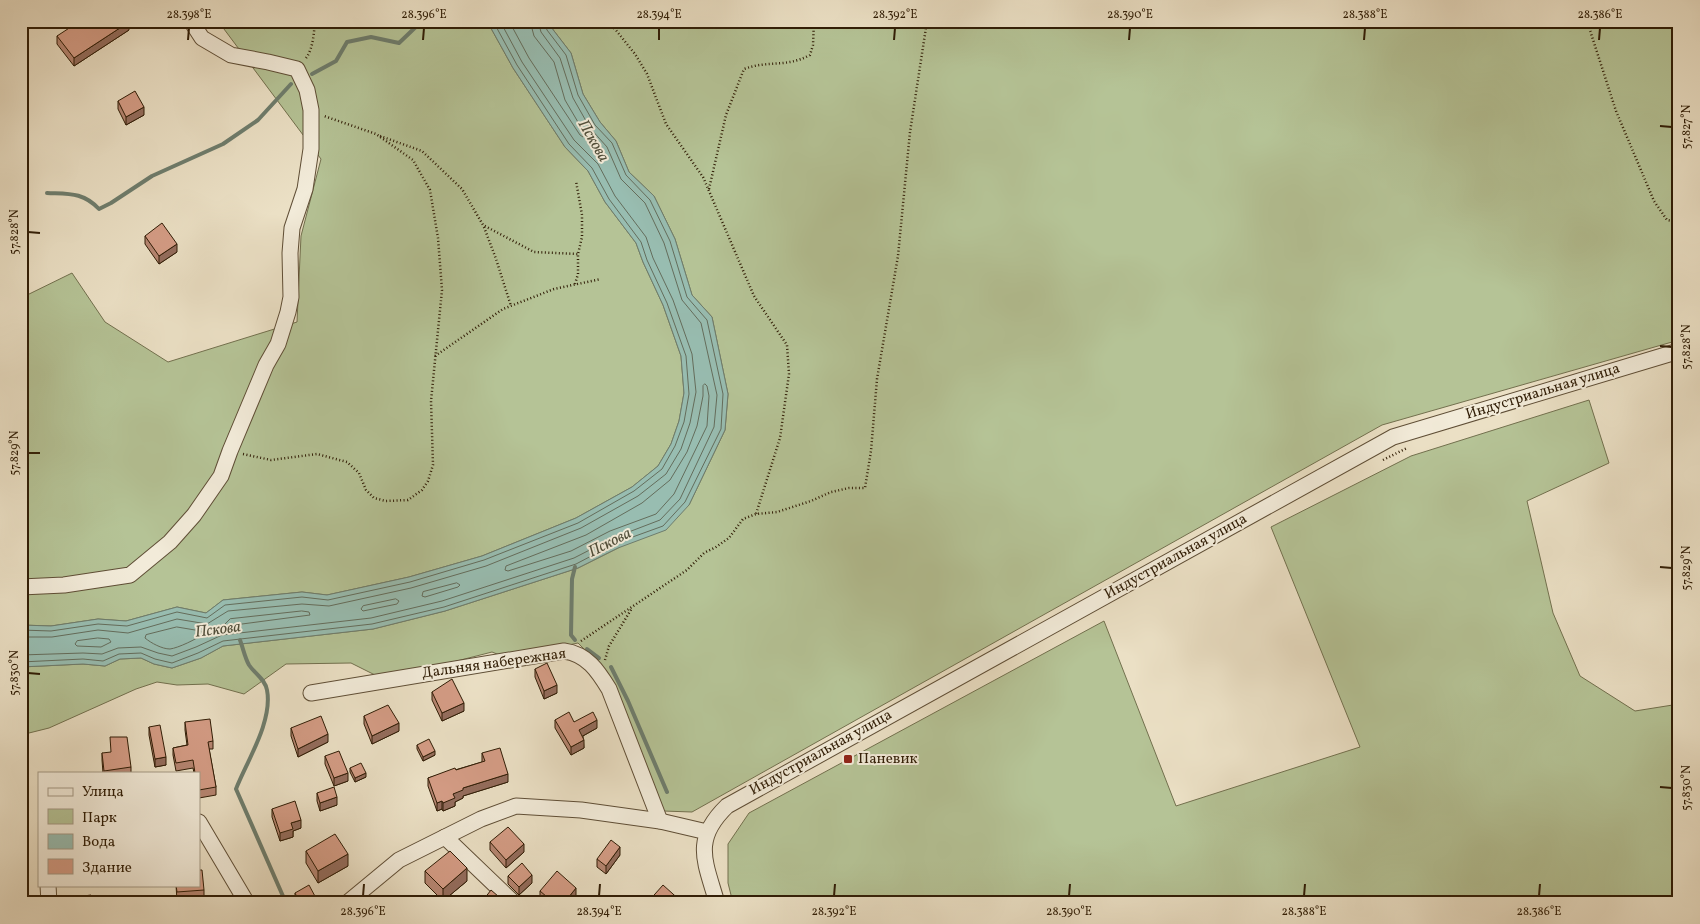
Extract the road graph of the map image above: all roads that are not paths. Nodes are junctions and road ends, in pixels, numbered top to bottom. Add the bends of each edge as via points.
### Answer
1 (191, 21) edge
2 (1679, 352) edge
3 (21, 587) edge
4 (311, 693) dead end
5 (660, 821) junction
6 (200, 824) edge
7 (707, 832) junction
8 (445, 837) junction
9 (48, 886) edge
10 (49, 903) edge
11 (247, 903) edge
12 (347, 903) edge
13 (514, 903) edge
14 (717, 903) edge

1 - 3 street via 202,38 232,56 297,69 307,90 311,110 311,149 305,189 292,228 288,312 278,344 266,365 221,476 170,542 130,576
2 - 7 street, Индустриальная улица via 1393,437 727,806
4 - 5 street, Дальняя набережная via 572,652 597,669 610,688
5 - 7 street
5 - 8 street via 581,810 516,806
6 - 11 street
7 - 14 street via 705,861
8 - 12 street via 399,860
8 - 13 street
9 - 10 street

